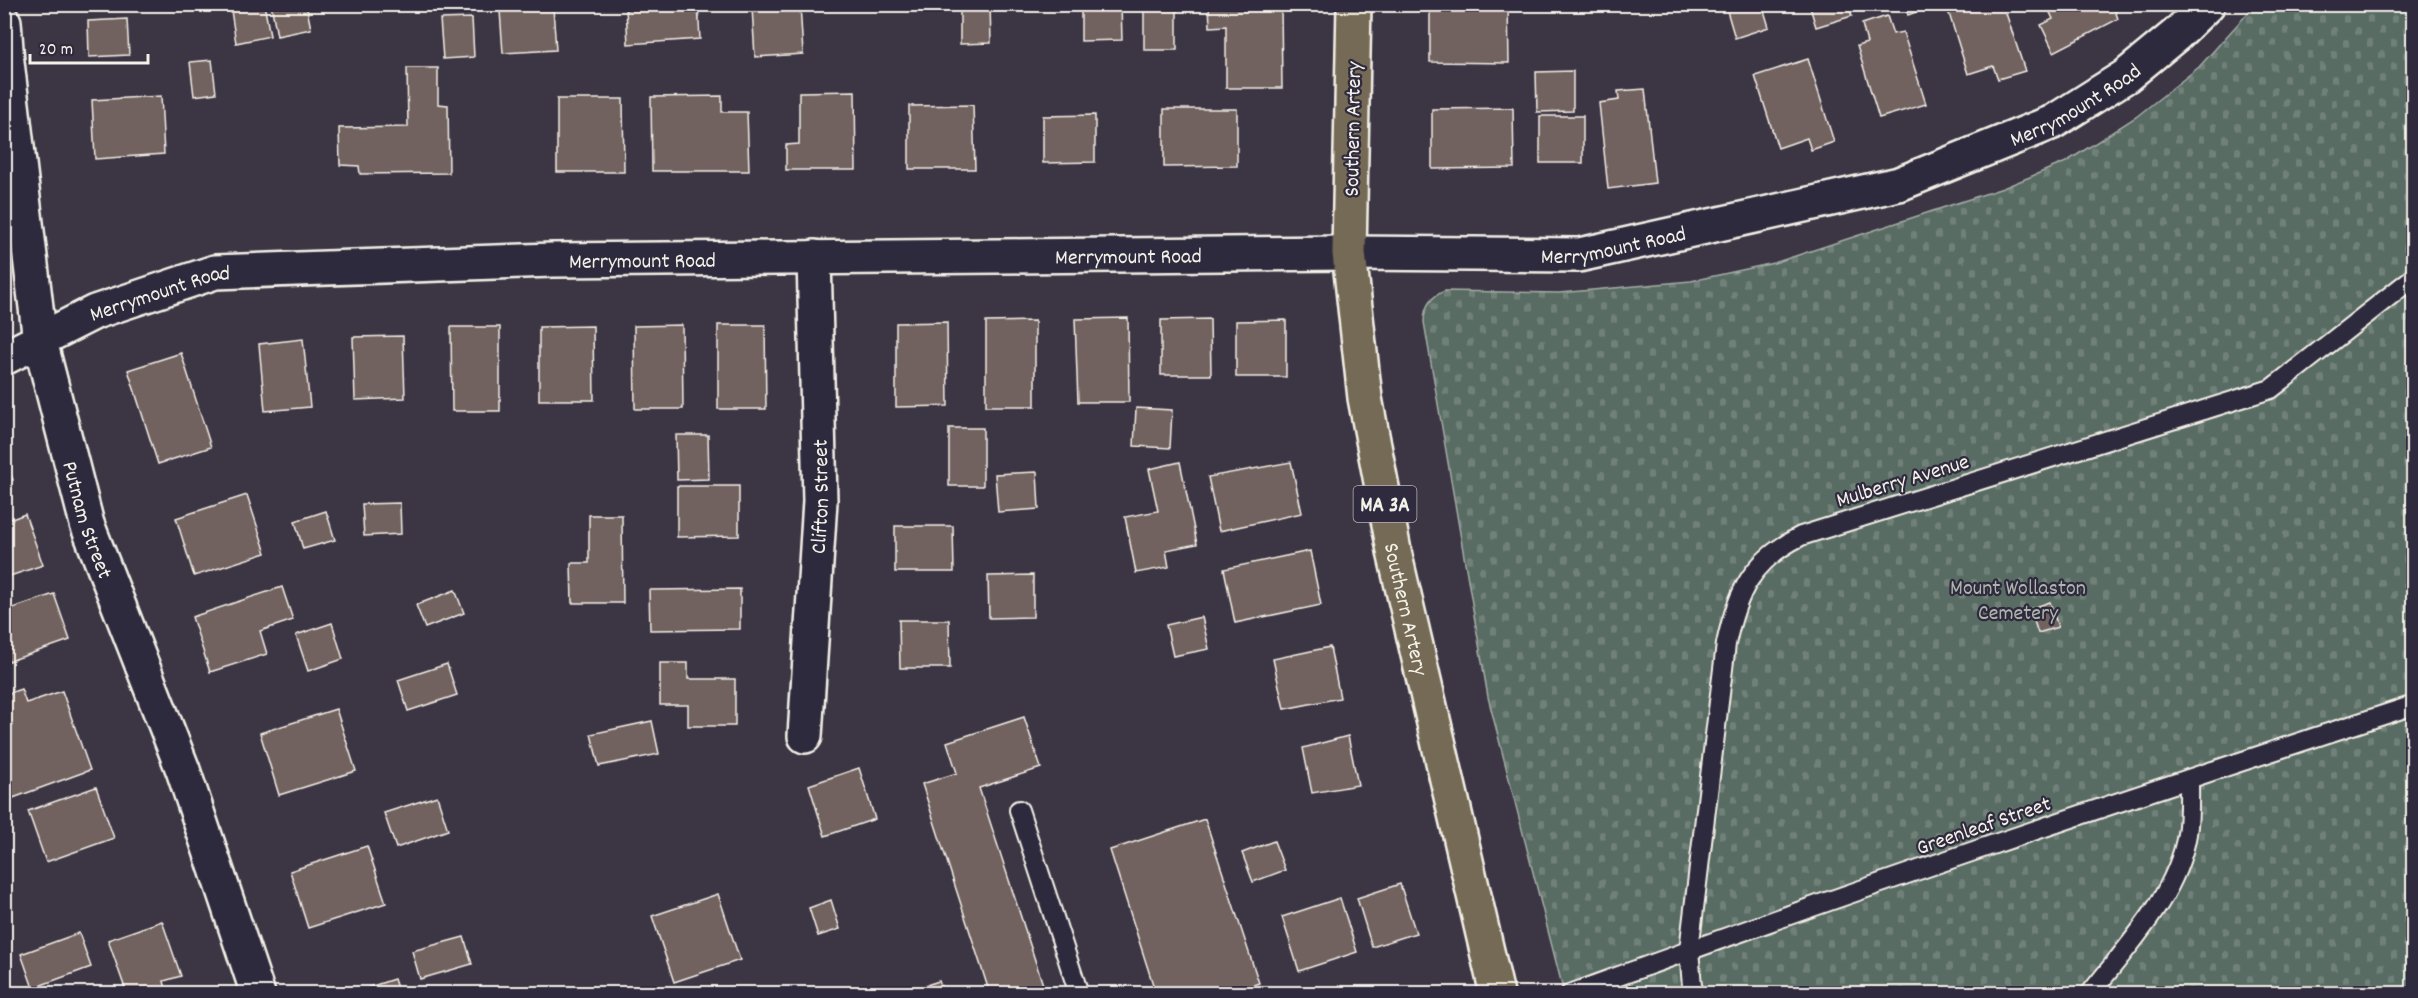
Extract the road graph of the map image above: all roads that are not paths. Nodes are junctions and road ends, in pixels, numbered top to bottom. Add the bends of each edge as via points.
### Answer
1 (1354, 4) edge
2 (2208, 4) edge
3 (4, 22) edge
4 (6, 62) edge
5 (1349, 254) junction
6 (814, 257) junction
7 (2414, 278) edge
8 (40, 341) junction
9 (4, 358) edge
10 (2414, 705) edge
11 (805, 736) dead end
12 (2189, 778) junction
13 (1019, 810) dead end
14 (1689, 950) junction
15 (258, 993) edge
16 (1079, 993) edge
17 (1497, 993) edge
18 (1570, 993) edge
19 (1695, 993) edge
20 (2090, 993) edge

1 - 5 main road, Southern Artery / MA 3A
2 - 5 street, Merrymount Road via 2126,76 2053,122 1899,184 1579,255
3 - 4 street, Putnam Street
4 - 8 street, Putnam Street
5 - 6 street, Merrymount Road
5 - 17 main road, Southern Artery / MA 3A via 1365,398 1395,556
6 - 8 street, Merrymount Road via 553,260 215,272 95,312
6 - 11 street, Clifton Street via 820,501
7 - 14 lane, Mulberry Avenue via 2271,389 1801,536 1764,559 1739,597 1726,644
8 - 9 street, Merrymount Road
8 - 15 street, Putnam Street via 87,524 183,770
10 - 12 lane, Greenleaf Street
12 - 14 lane, Greenleaf Street
12 - 20 lane via 2187,834 2175,873 2158,905
13 - 16 lane
14 - 18 lane, Greenleaf Street
14 - 19 lane, Mulberry Avenue

